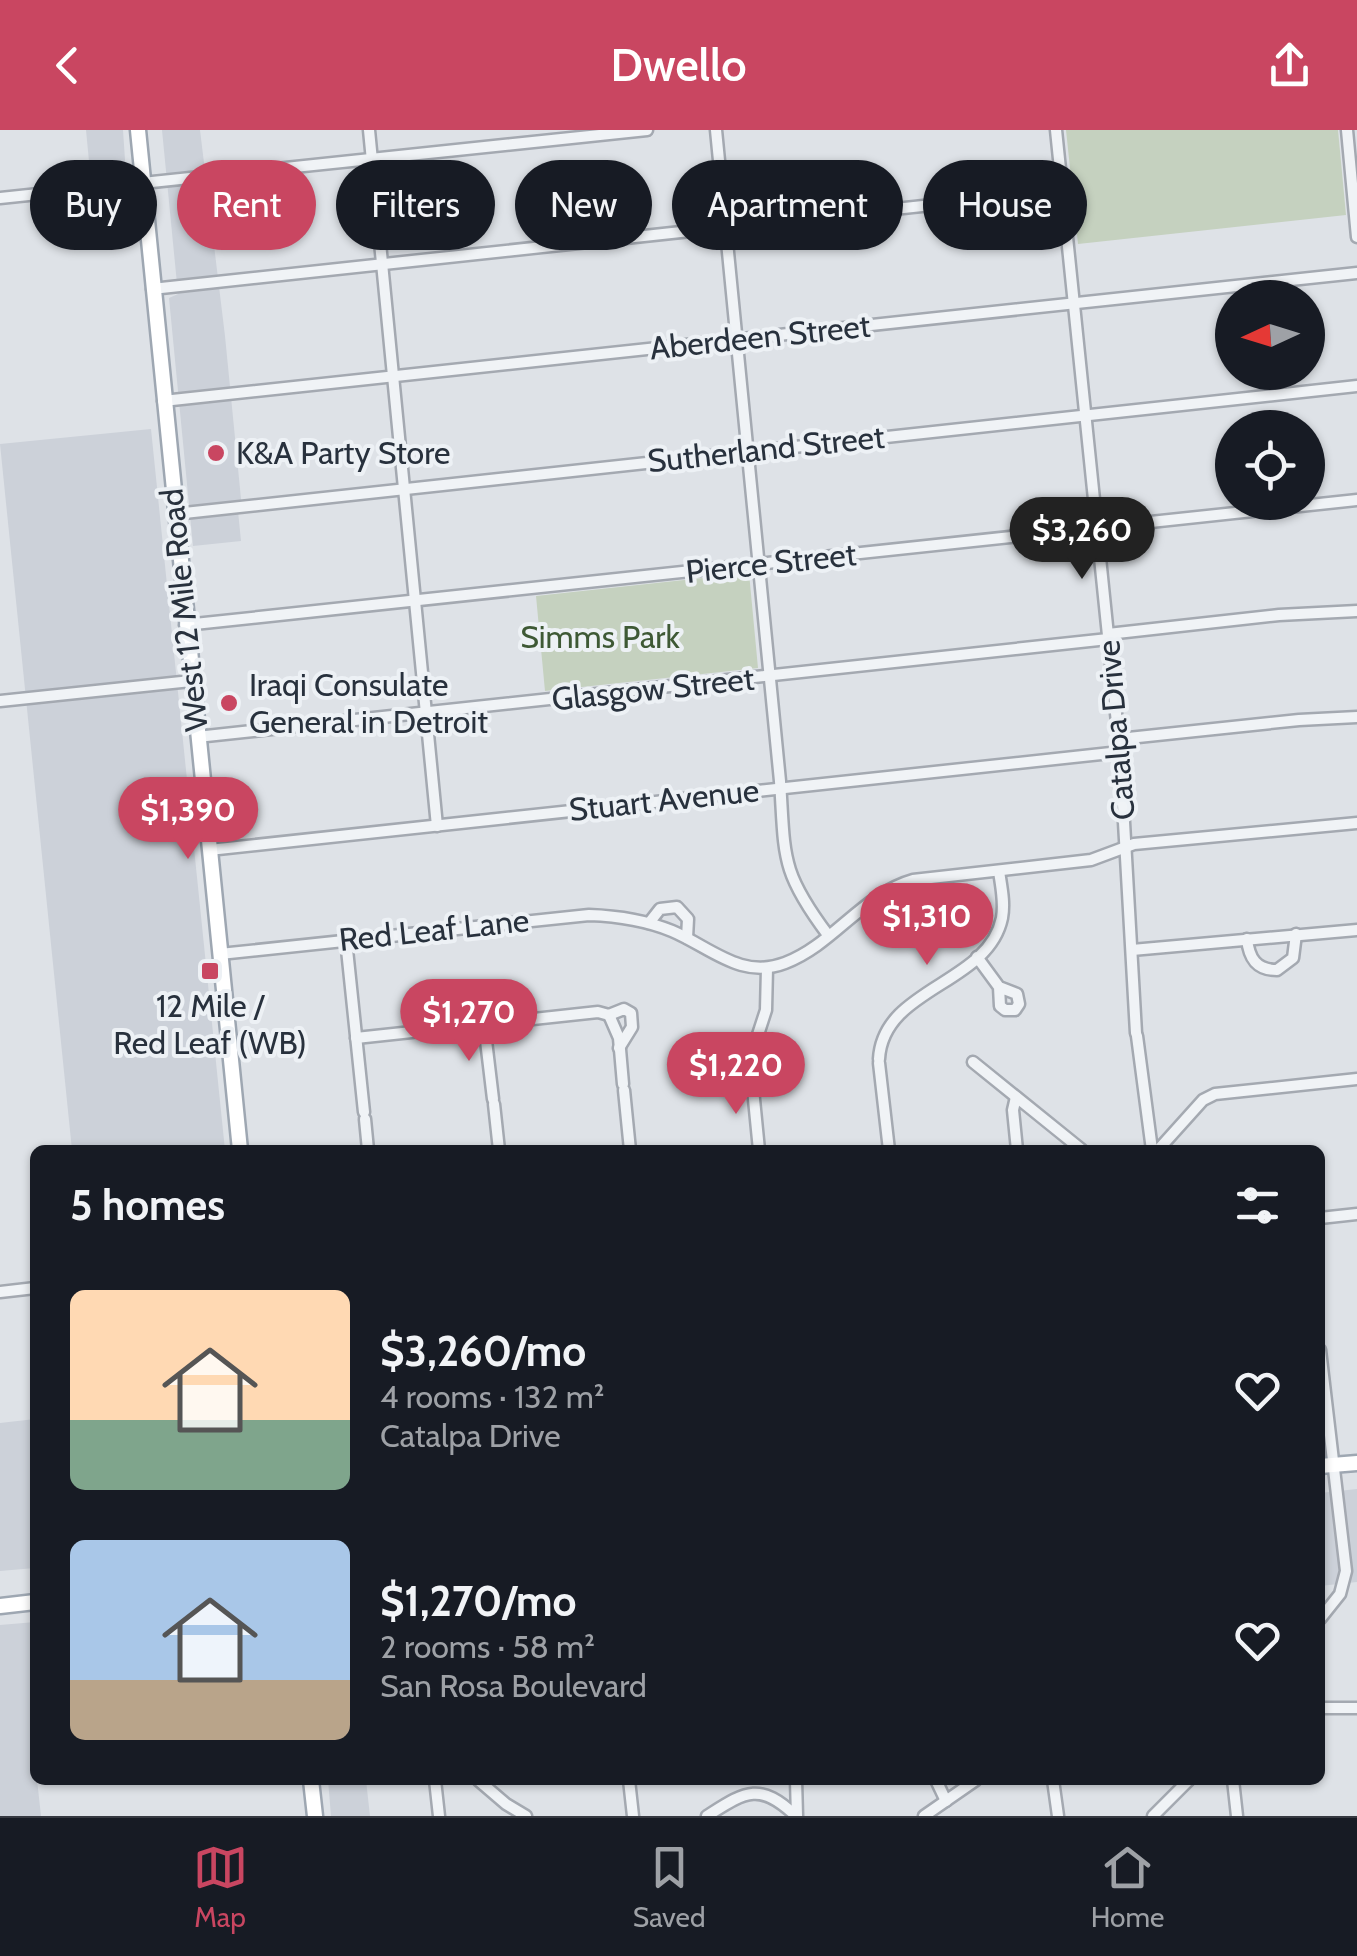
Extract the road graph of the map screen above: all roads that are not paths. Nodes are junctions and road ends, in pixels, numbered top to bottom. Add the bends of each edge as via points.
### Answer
1 (138, 130) edge
2 (370, 130) edge
3 (646, 130) edge
4 (716, 130) edge
5 (1056, 130) edge
6 (1347, 130) edge
7 (141, 160) edge
8 (372, 160) joint
9 (719, 160) edge
10 (1059, 160) edge
11 (1354, 160) edge
12 (336, 164) edge
13 (157, 182) edge
14 (30, 195) edge
15 (0, 198) edge
16 (672, 233) edge
17 (1357, 237) edge
18 (149, 250) edge
19 (382, 250) edge
20 (728, 250) edge
21 (1068, 250) edge
22 (383, 264) junction
23 (1357, 273) edge
24 (152, 289) junction
25 (1073, 302) junction
26 (736, 340) junction
27 (394, 376) junction
28 (1357, 386) edge
29 (163, 401) junction
30 (1085, 415) junction
31 (747, 452) junction
32 (405, 489) junction
33 (1357, 500) edge
34 (174, 514) junction
35 (1096, 527) junction
36 (758, 564) junction
37 (416, 601) junction
38 (1357, 611) edge
39 (185, 625) junction
40 (1108, 637) junction
41 (770, 676) junction
42 (191, 681) junction
43 (0, 701) edge
44 (426, 714) junction
45 (1357, 717) edge
46 (197, 737) junction
47 (1120, 746) junction
48 (780, 789) junction
49 (1357, 822) edge
50 (438, 826) junction
51 (1126, 848) junction
52 (209, 850) junction
53 (1000, 871) junction
54 (648, 923) junction
55 (1357, 930) edge
56 (828, 934) junction
57 (1296, 934) junction
58 (687, 938) junction
59 (1247, 939) junction
60 (346, 940) junction
61 (1132, 950) junction
62 (220, 954) junction
63 (977, 958) junction
64 (767, 968) junction
65 (999, 987) dead end
66 (609, 1016) junction
67 (484, 1024) junction
68 (356, 1038) junction
69 (620, 1048) junction
70 (972, 1062) dead end
71 (1357, 1079) edge
72 (1016, 1097) junction
73 (239, 1145) edge
74 (367, 1145) edge
75 (498, 1145) edge
76 (629, 1145) edge
77 (759, 1145) edge
78 (888, 1145) edge
79 (1016, 1145) edge
80 (1076, 1145) edge
81 (1154, 1145) edge
82 (1160, 1145) edge
83 (1357, 1214) edge
84 (1325, 1217) edge
85 (30, 1289) edge
86 (0, 1292) edge
87 (1325, 1433) edge
88 (1357, 1462) edge
89 (1327, 1466) edge
90 (1350, 1585) edge
91 (30, 1603) edge
92 (0, 1606) edge
93 (1325, 1613) edge
94 (1325, 1708) edge
95 (1357, 1708) edge
96 (312, 1785) edge
97 (435, 1785) edge
98 (484, 1785) edge
99 (630, 1785) edge
100 (749, 1785) edge
101 (796, 1785) edge
102 (938, 1785) edge
103 (969, 1785) edge
104 (1054, 1785) edge
105 (1184, 1785) edge
106 (1234, 1785) edge
107 (740, 1794) junction
108 (946, 1801) junction
109 (315, 1816) edge
110 (438, 1816) edge
111 (526, 1816) edge
112 (633, 1816) edge
113 (707, 1816) edge
114 (796, 1816) edge
115 (924, 1816) edge
116 (1058, 1816) edge
117 (1153, 1816) edge
118 (1237, 1816) edge

1 - 7 main road, West 12 Mile Road
2 - 8 street
3 - 8 street
4 - 9 street
5 - 10 street, Catalpa Drive
6 - 11 street
11 - 17 street
12 - 13 street
14 - 15 street
16 - 22 street
18 - 24 main road, West 12 Mile Road
19 - 22 street
20 - 26 street
21 - 25 street, Catalpa Drive
22 - 24 street
22 - 27 street
23 - 25 street, Aberdeen Street
24 - 29 main road, West 12 Mile Road
25 - 26 street, Aberdeen Street
25 - 30 street, Catalpa Drive
26 - 27 street, Aberdeen Street
26 - 31 street
27 - 29 street, Aberdeen Street
27 - 32 street
28 - 30 street, Sutherland Street
29 - 34 main road, West 12 Mile Road
30 - 31 street, Sutherland Street
30 - 35 street, Catalpa Drive
31 - 32 street, Sutherland Street
31 - 36 street
32 - 34 street, Sutherland Street
32 - 37 street
33 - 35 street, Pierce Street
34 - 39 main road, West 12 Mile Road
35 - 36 street, Pierce Street
35 - 40 street, Catalpa Drive
36 - 37 street, Pierce Street
36 - 41 street
37 - 39 street, Pierce Street
37 - 44 street
38 - 40 street, Glasgow Street
39 - 42 main road, West 12 Mile Road
40 - 41 street, Glasgow Street
40 - 47 street, Catalpa Drive
41 - 44 street, Glasgow Street
41 - 48 street
42 - 43 street
42 - 46 main road, West 12 Mile Road
44 - 46 street, Glasgow Street
44 - 50 street
45 - 47 street, Stuart Avenue
46 - 52 main road, West 12 Mile Road
47 - 48 street, Stuart Avenue
47 - 51 street, Catalpa Drive
48 - 50 street, Stuart Avenue
48 - 56 street via 788,870
49 - 51 street
50 - 52 street, Stuart Avenue
51 - 53 street via 1091,860
51 - 61 street, Catalpa Drive
52 - 62 main road, West 12 Mile Road
53 - 56 street via 903,883
53 - 63 street via 1002,918
54 - 58 street, Red Leaf Lane
54 - 58 street, Red Leaf Lane via 660,909 677,907 688,918
54 - 60 street, Red Leaf Lane via 570,915
55 - 57 street
56 - 64 street via 796,958
57 - 59 street
57 - 59 street via 1293,958 1276,970 1257,964
58 - 64 street, Red Leaf Lane via 735,964
59 - 61 street
60 - 62 street, Red Leaf Lane
60 - 68 street
61 - 81 street, Catalpa Drive
62 - 73 main road, West 12 Mile Road
63 - 65 street
63 - 78 street via 884,1032 879,1062
64 - 77 street via 766,1010 752,1050
66 - 67 street
66 - 69 street
66 - 69 street via 631,1013
67 - 68 street
67 - 75 street
68 - 74 street
69 - 76 street
70 - 72 street
71 - 82 street via 1214,1094
72 - 79 street
72 - 80 street
83 - 84 street
85 - 86 street
87 - 89 street
88 - 89 main road
89 - 90 street
90 - 93 street
91 - 92 main road
94 - 95 street
96 - 109 main road
97 - 110 street
98 - 111 street
99 - 112 street
100 - 107 street
101 - 114 street
102 - 108 street
103 - 108 street
104 - 116 street
105 - 117 street
106 - 118 street
107 - 113 street
107 - 114 street via 772,1796
108 - 115 street

